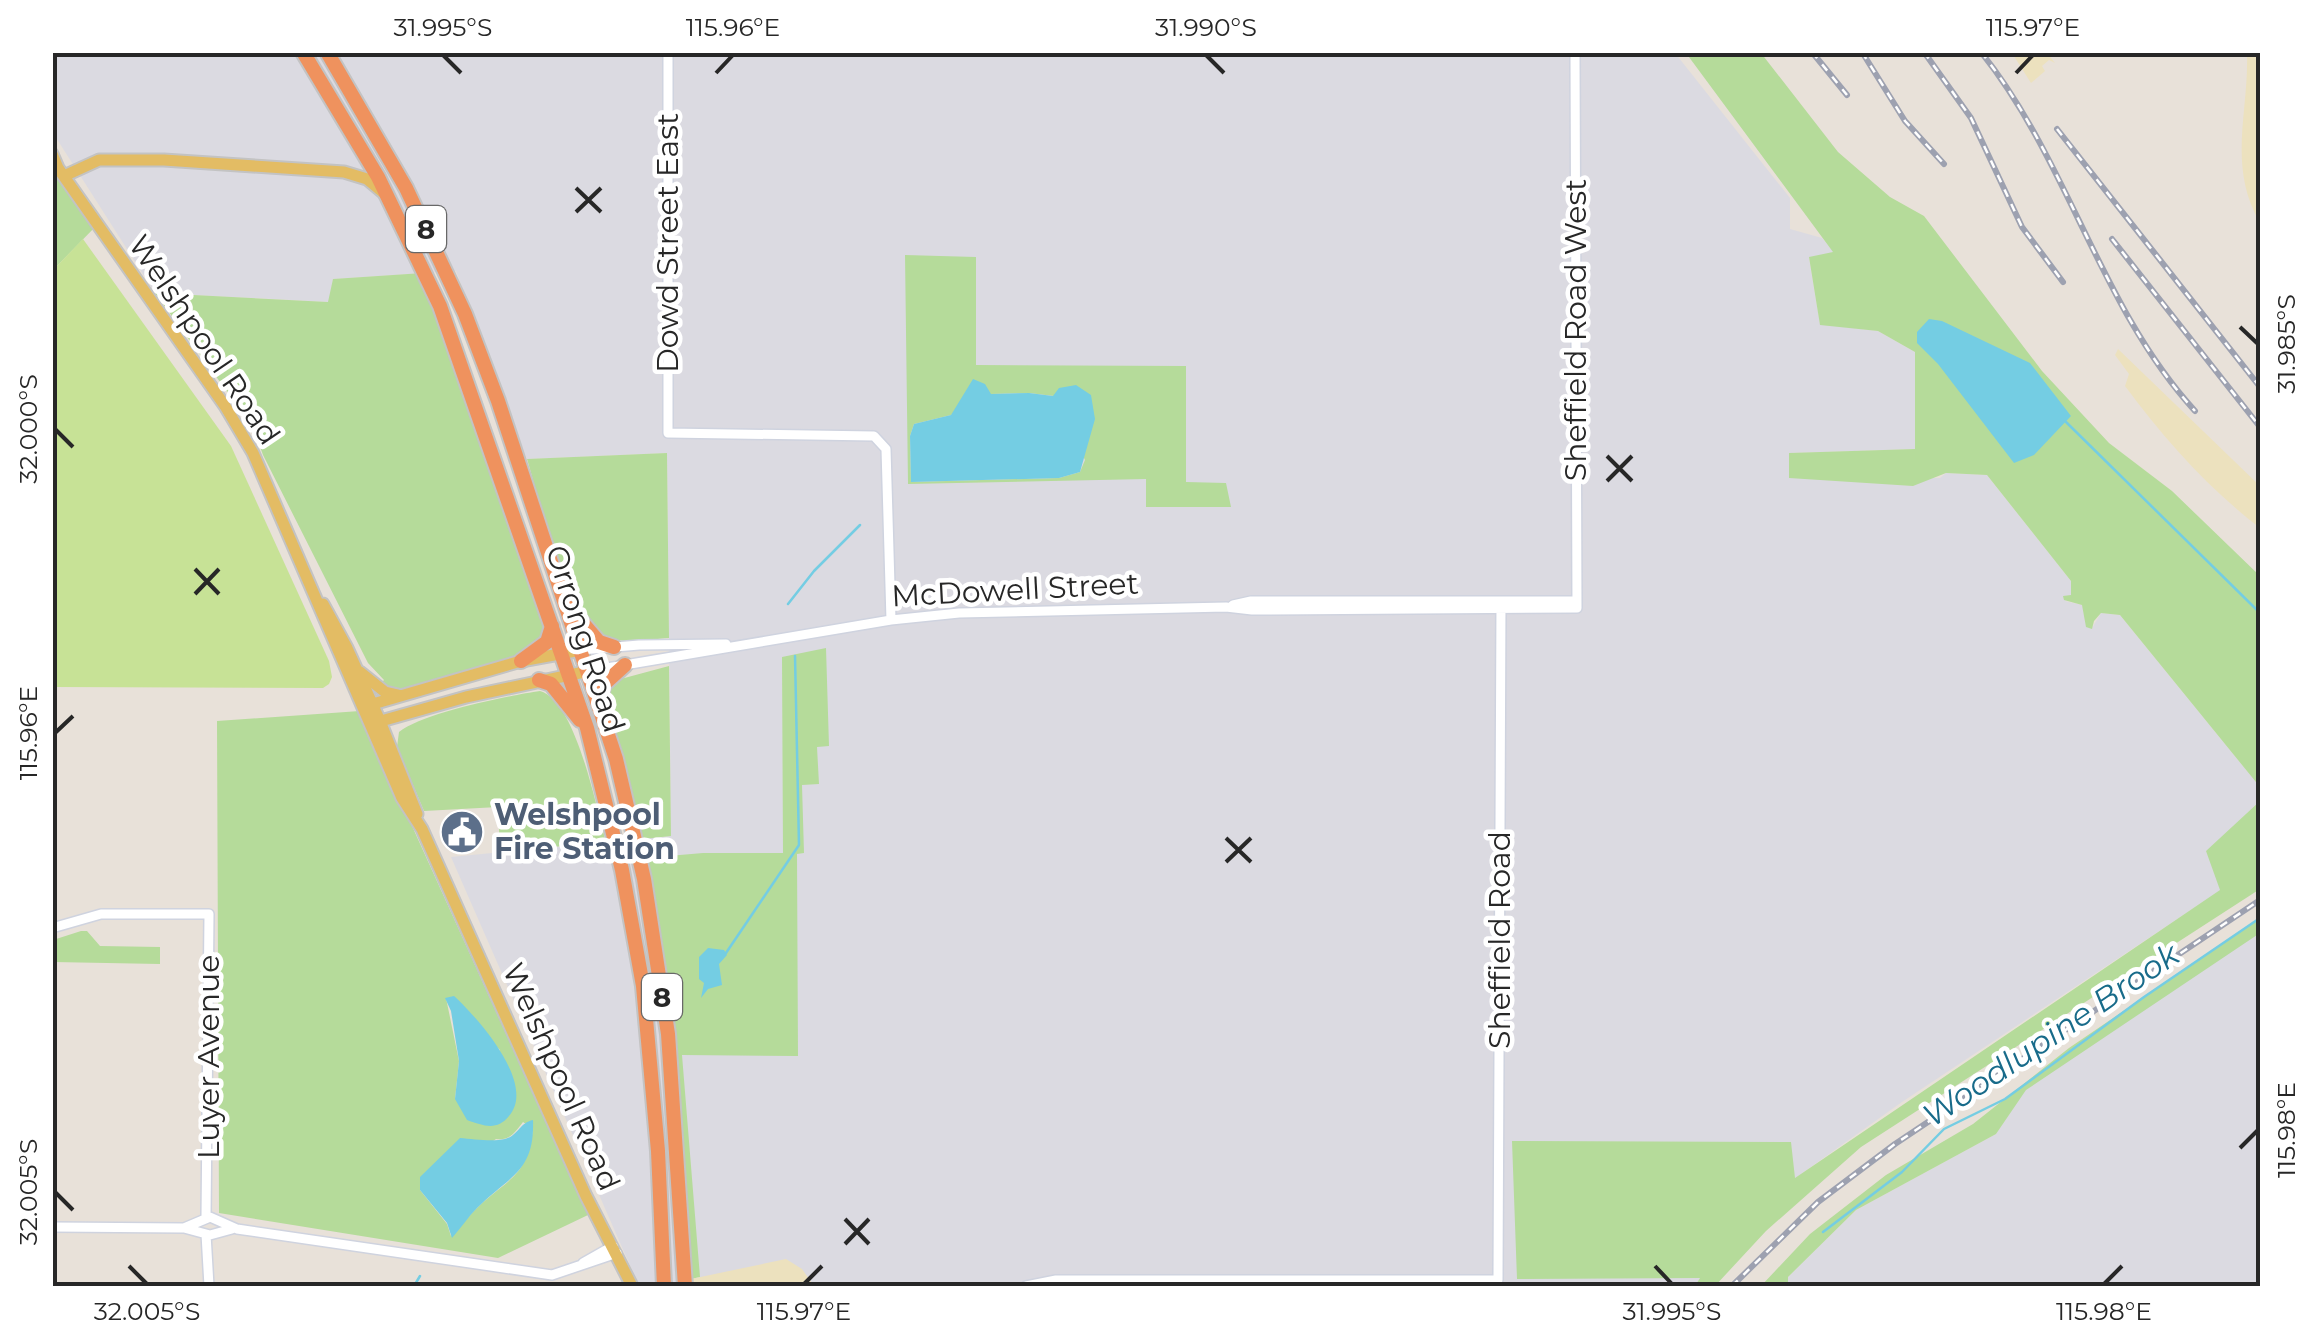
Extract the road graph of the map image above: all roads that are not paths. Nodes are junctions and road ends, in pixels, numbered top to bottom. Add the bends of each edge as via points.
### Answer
1 (303, 52) edge
2 (327, 52) edge
3 (668, 52) edge
4 (1575, 52) edge
5 (362, 148) junction
6 (52, 154) edge
7 (58, 170) edge
8 (344, 172) junction
9 (388, 196) junction
10 (564, 600) junction
11 (319, 601) junction
12 (1576, 605) joint
13 (1501, 606) junction
14 (892, 620) junction
15 (552, 626) junction
16 (749, 644) junction
17 (614, 646) junction
18 (582, 650) junction
19 (562, 653) junction
20 (521, 661) junction
21 (625, 665) junction
22 (358, 670) junction
23 (589, 671) junction
24 (569, 674) junction
25 (538, 680) junction
26 (398, 695) junction
27 (599, 702) junction
28 (368, 706) junction
29 (415, 710) junction
30 (375, 722) junction
31 (586, 728) junction
32 (391, 744) junction
33 (422, 829) junction
34 (52, 928) edge
35 (210, 1226) junction
36 (52, 1227) edge
37 (611, 1248) junction
38 (209, 1286) edge
39 (629, 1286) edge
40 (664, 1286) edge
41 (685, 1286) edge
42 (1026, 1286) edge

1 - 5 highway, Orrong Road / 8
2 - 10 highway, Orrong Road / 8 via 389,156 453,286
3 - 14 street, Dowd Street East via 668,433 874,436 886,449
4 - 12 street, Sheffield Road West
5 - 8 main road via 359,165
5 - 9 highway, Orrong Road / 8
6 - 7 main road, Welshpool Road
7 - 8 main road via 99,160 164,160
7 - 11 main road, Welshpool Road via 242,432
8 - 9 main road
9 - 15 highway, Orrong Road / 8 via 454,343
10 - 17 highway via 599,642
10 - 18 highway, Orrong Road / 8
11 - 22 main road, Welshpool Road
11 - 28 main road, Welshpool Road
12 - 13 street, McDowell Street
13 - 14 street, McDowell Street via 1366,598
13 - 42 street, Sheffield Road via 1498,1280 1056,1280
14 - 16 street, McDowell Street
15 - 19 highway, Orrong Road / 8
15 - 20 highway via 548,642
16 - 17 street, McDowell Street
16 - 21 street, McDowell Street
17 - 18 street, McDowell Street
18 - 19 main road, McDowell Street
18 - 23 highway, Orrong Road / 8
19 - 20 main road, McDowell Street
19 - 24 highway, Orrong Road / 8
20 - 26 main road, McDowell Street
21 - 23 street, McDowell Street
21 - 27 highway via 604,684
22 - 26 main road
22 - 28 main road, Welshpool Road
23 - 24 main road, McDowell Street
23 - 27 highway, Orrong Road / 8
24 - 25 main road, McDowell Street
24 - 31 highway, Orrong Road / 8
25 - 29 main road, McDowell Street
25 - 31 highway via 558,692
26 - 28 main road, McDowell Street
27 - 41 highway, Orrong Road / 8 via 634,825 668,1034
28 - 30 main road, Welshpool Road
29 - 30 main road, McDowell Street
29 - 32 main road via 392,733
30 - 32 main road, Welshpool Road
30 - 33 main road, Welshpool Road via 402,798
31 - 40 highway, Orrong Road / 8 via 622,870 642,986
32 - 33 main road, Welshpool Road
33 - 37 main road, Welshpool Road
34 - 35 street, Luyer Avenue via 101,914 209,914
35 - 36 street
35 - 37 street via 552,1276
35 - 38 street
37 - 39 main road, Welshpool Road

